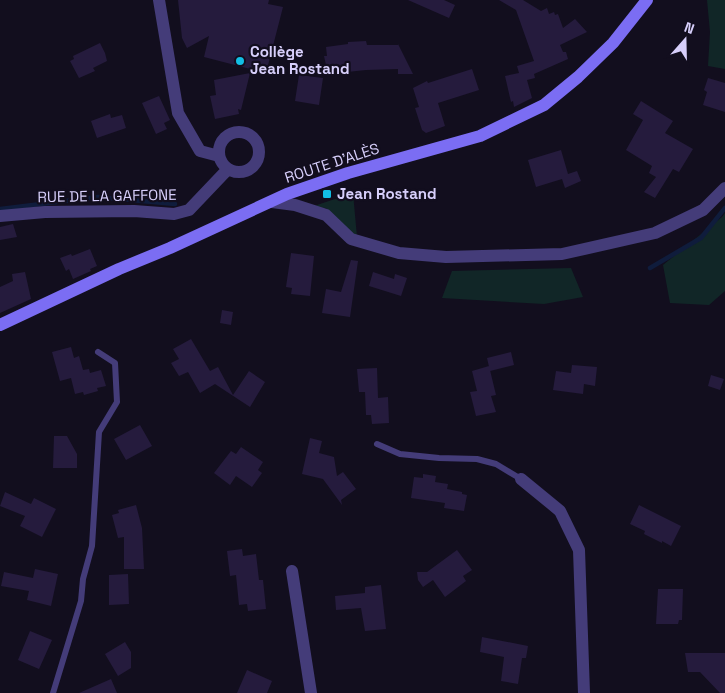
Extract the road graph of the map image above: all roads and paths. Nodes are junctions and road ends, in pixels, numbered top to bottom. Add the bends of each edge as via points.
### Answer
1 (159, 0) edge
2 (647, 0) edge
3 (219, 156) junction
4 (228, 169) junction
5 (725, 188) edge
6 (272, 202) junction
7 (0, 216) edge
8 (0, 325) edge
9 (98, 352) dead end
10 (377, 444) dead end
11 (521, 479) joint
12 (292, 571) dead end
13 (53, 693) edge
14 (311, 693) edge
15 (584, 693) edge

1 - 3 street via 178,113 200,151
2 - 6 main road, ROUTE D'ALÈS via 613,43 544,105 480,136 348,173
3 - 4 street
3 - 4 street via 220,144 228,134 246,133 256,140 259,152 256,164 240,172
4 - 7 street, RUE DE LA GAFFONE via 189,210 174,214 45,212
5 - 6 street via 703,210 655,233 562,254 446,257 399,254 351,239 326,215
6 - 8 main road, ROUTE D'ALÈS
9 - 13 lane via 115,363 117,402 99,432 92,546 81,601
10 - 11 lane via 400,454 477,459 496,464
11 - 15 street via 560,512 579,550
12 - 14 street

